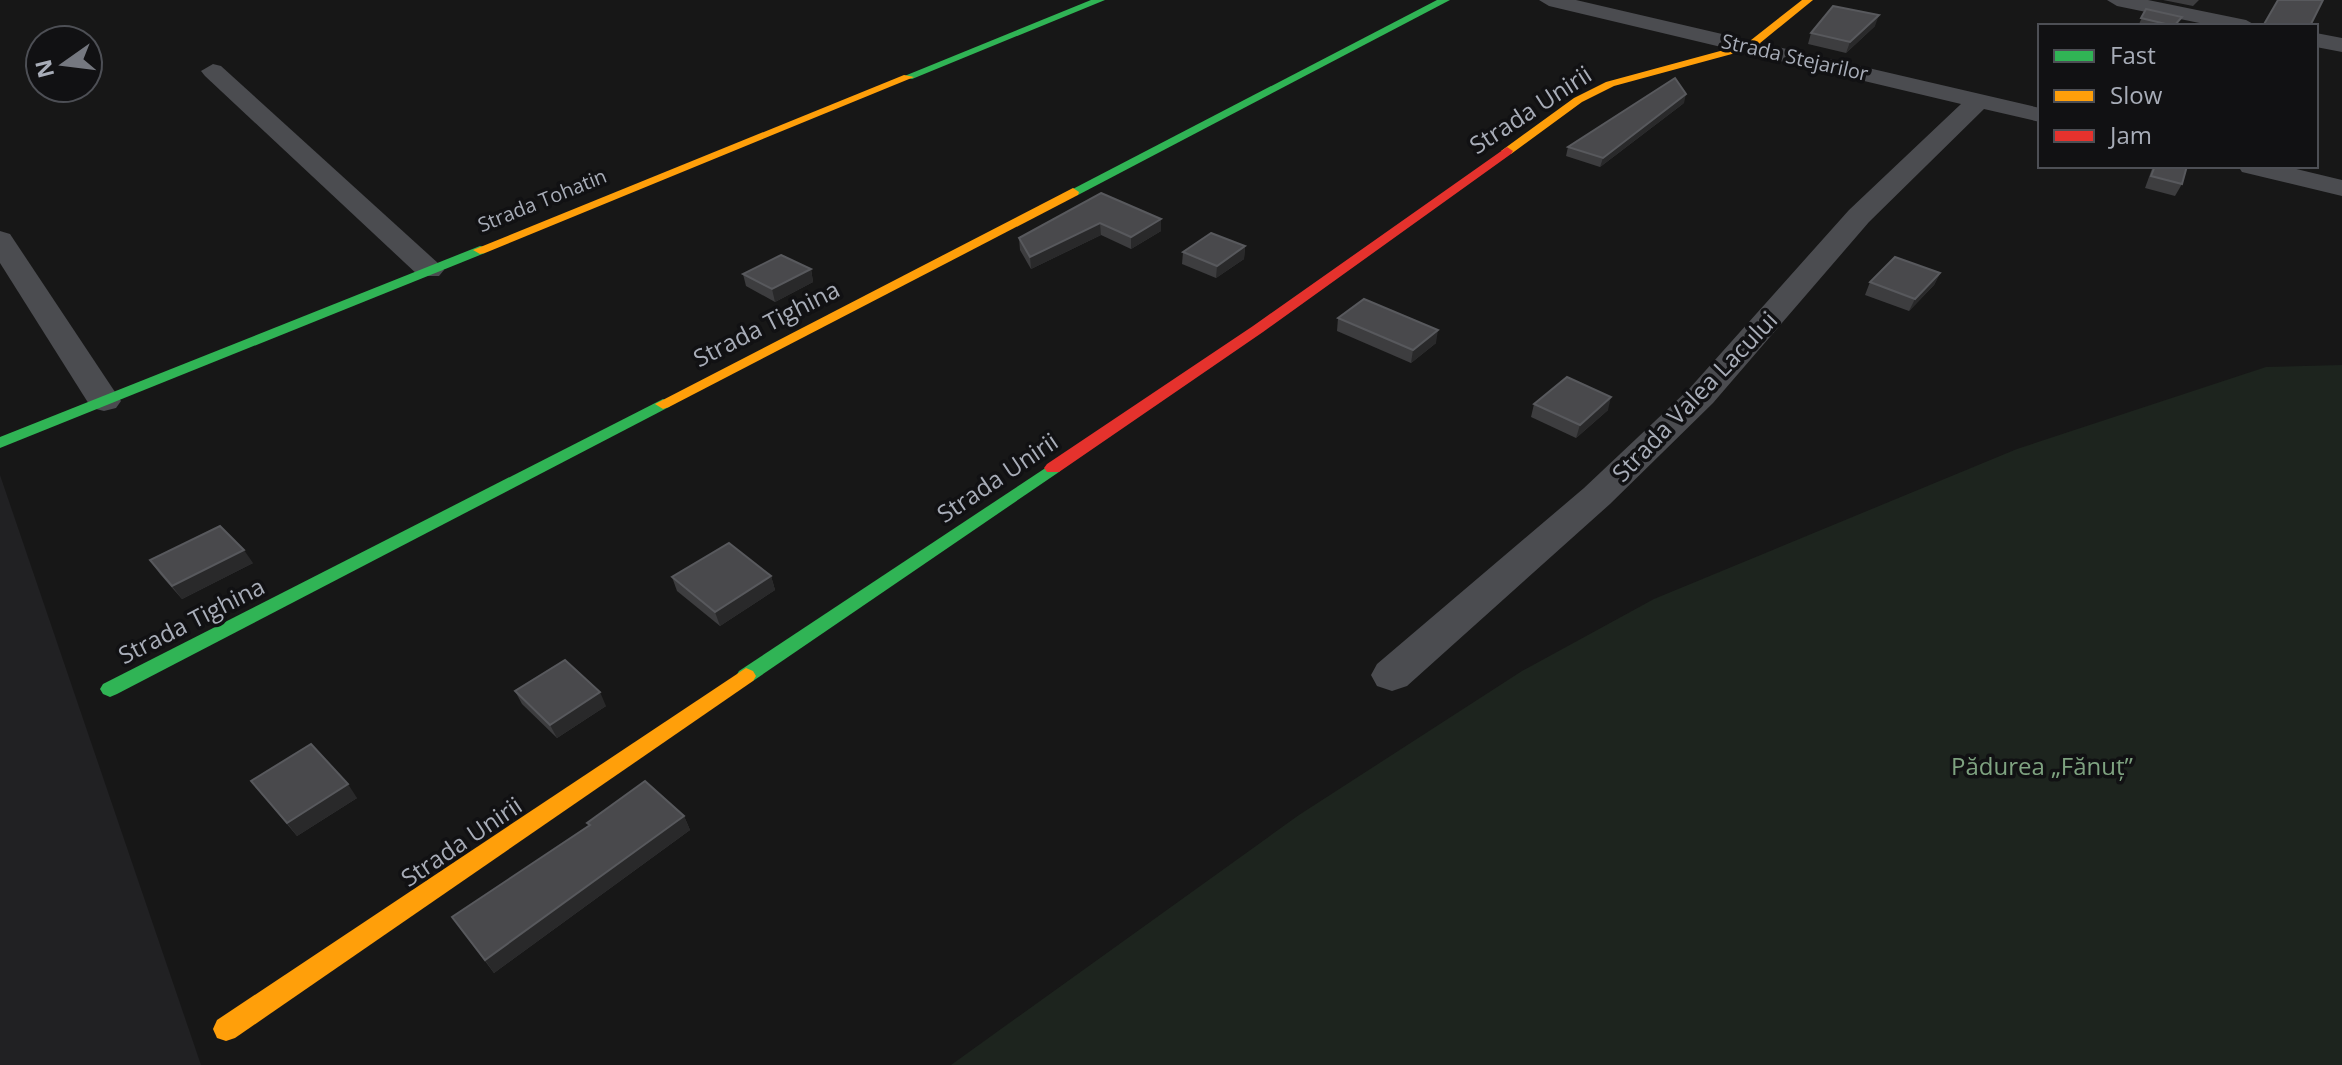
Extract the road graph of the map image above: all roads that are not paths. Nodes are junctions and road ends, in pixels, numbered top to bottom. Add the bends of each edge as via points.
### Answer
1 (1100, 0) edge
2 (1445, 0) edge
3 (1549, 0) edge
4 (1808, 0) edge
5 (2117, 0) edge
6 (2236, 24) edge
7 (2318, 40) edge
8 (2342, 45) edge
9 (1750, 46) junction
10 (213, 71) dead end
11 (1979, 100) junction
12 (2038, 115) edge
13 (2259, 168) edge
14 (2342, 188) edge
15 (0, 240) edge
16 (429, 270) junction
17 (104, 401) junction
18 (0, 443) edge
19 (1392, 675) dead end
20 (110, 689) dead end
21 (226, 1029) dead end

1 - 16 street, Strada Tohatin
2 - 20 street, Strada Tighina
3 - 9 street, Strada Stejarilor
4 - 9 street, Strada Unirii
5 - 6 street
7 - 8 street
9 - 11 street, Strada Stejarilor
9 - 21 street, Strada Unirii via 1610,84 1578,100 1258,329
10 - 16 street
11 - 12 street, Strada Stejarilor
11 - 19 street, Strada Valea Lacului via 1859,216 1701,396 1597,496
13 - 14 street
15 - 17 street
16 - 17 street, Strada Tohatin
17 - 18 street, Strada Tohatin

